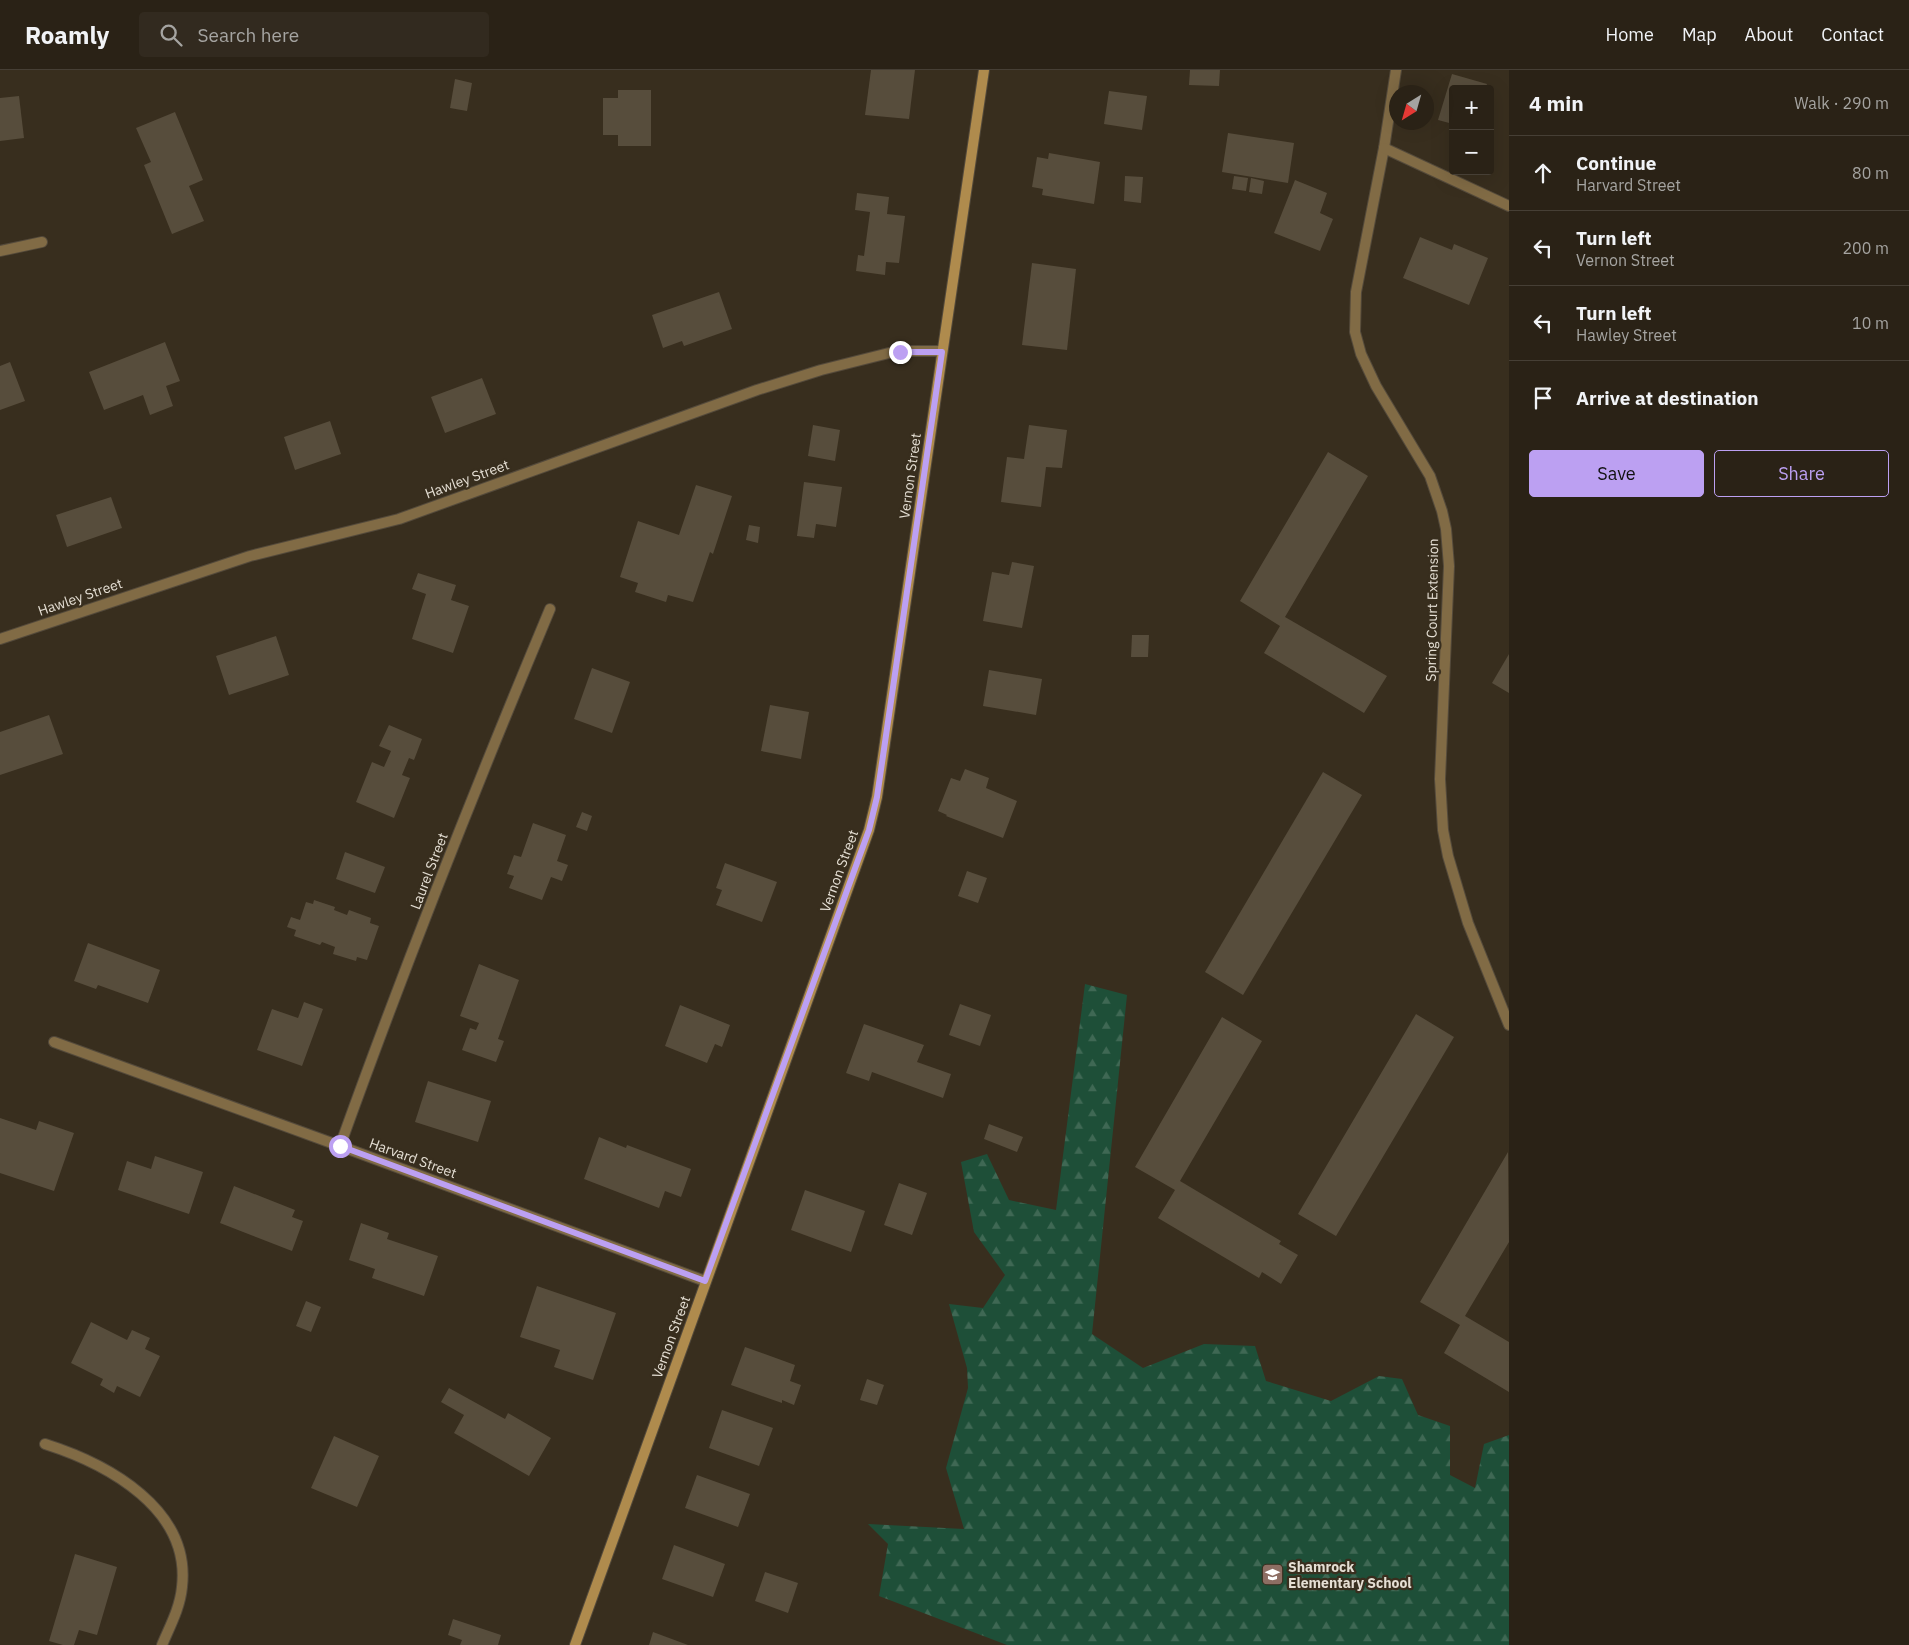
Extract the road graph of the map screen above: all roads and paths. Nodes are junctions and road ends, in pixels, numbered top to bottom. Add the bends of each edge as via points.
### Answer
1 (984, 70) edge
2 (1396, 70) edge
3 (1384, 148) junction
4 (1509, 206) edge
5 (42, 242) dead end
6 (0, 251) edge
7 (942, 352) junction
8 (550, 609) dead end
9 (0, 639) edge
10 (1509, 1025) edge
11 (54, 1042) dead end
12 (340, 1146) junction
13 (705, 1281) junction
14 (45, 1444) dead end
15 (162, 1645) edge
16 (575, 1645) edge

1 - 7 street, Vernon Street
2 - 3 street, Spring Court Extension
3 - 4 street
3 - 10 street, Spring Court Extension via 1356,292 1355,332 1360,354 1376,386 1430,476 1446,529 1449,566 1440,784 1443,830 1468,923
5 - 6 street
7 - 9 street, Hawley Street via 893,352 789,380 399,519 250,556
7 - 13 street, Vernon Street via 877,797 869,830
8 - 12 street, Laurel Street via 384,1024
11 - 12 street, Harvard Street
12 - 13 street, Harvard Street
13 - 16 street, Vernon Street
14 - 15 street via 76,1454 107,1471 145,1498 167,1523 180,1554 182,1578 179,1603

